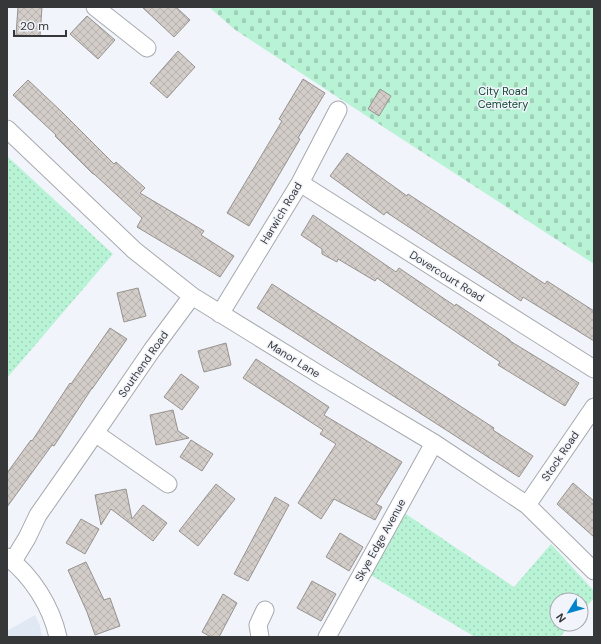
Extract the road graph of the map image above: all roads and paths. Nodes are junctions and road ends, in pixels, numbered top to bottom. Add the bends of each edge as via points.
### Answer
1 (95, 7) edge
2 (147, 48) dead end
3 (338, 110) dead end
4 (7, 129) edge
5 (300, 183) junction
6 (192, 296) junction
7 (220, 314) junction
8 (594, 369) edge
9 (594, 407) edge
10 (95, 433) junction
11 (434, 443) junction
12 (168, 484) dead end
13 (527, 505) junction
14 (10, 559) edge
15 (594, 571) edge
16 (264, 610) dead end
17 (58, 637) edge
18 (260, 637) edge
19 (327, 637) edge

1 - 2 street
3 - 5 street, Harwich Road
4 - 6 street, Manor Lane via 134,250
5 - 7 street, Harwich Road
5 - 8 street, Dovercourt Road
6 - 7 street, Manor Lane
6 - 10 street, Southend Road
7 - 11 street, Manor Lane
9 - 13 street, Stock Road
10 - 12 street
10 - 14 street, Southend Road via 38,515 27,538
11 - 13 street, Manor Lane
11 - 19 street, Skye Edge Avenue
13 - 15 street, Manor Lane
14 - 17 street via 30,580 41,597 50,612
16 - 18 street via 258,625

